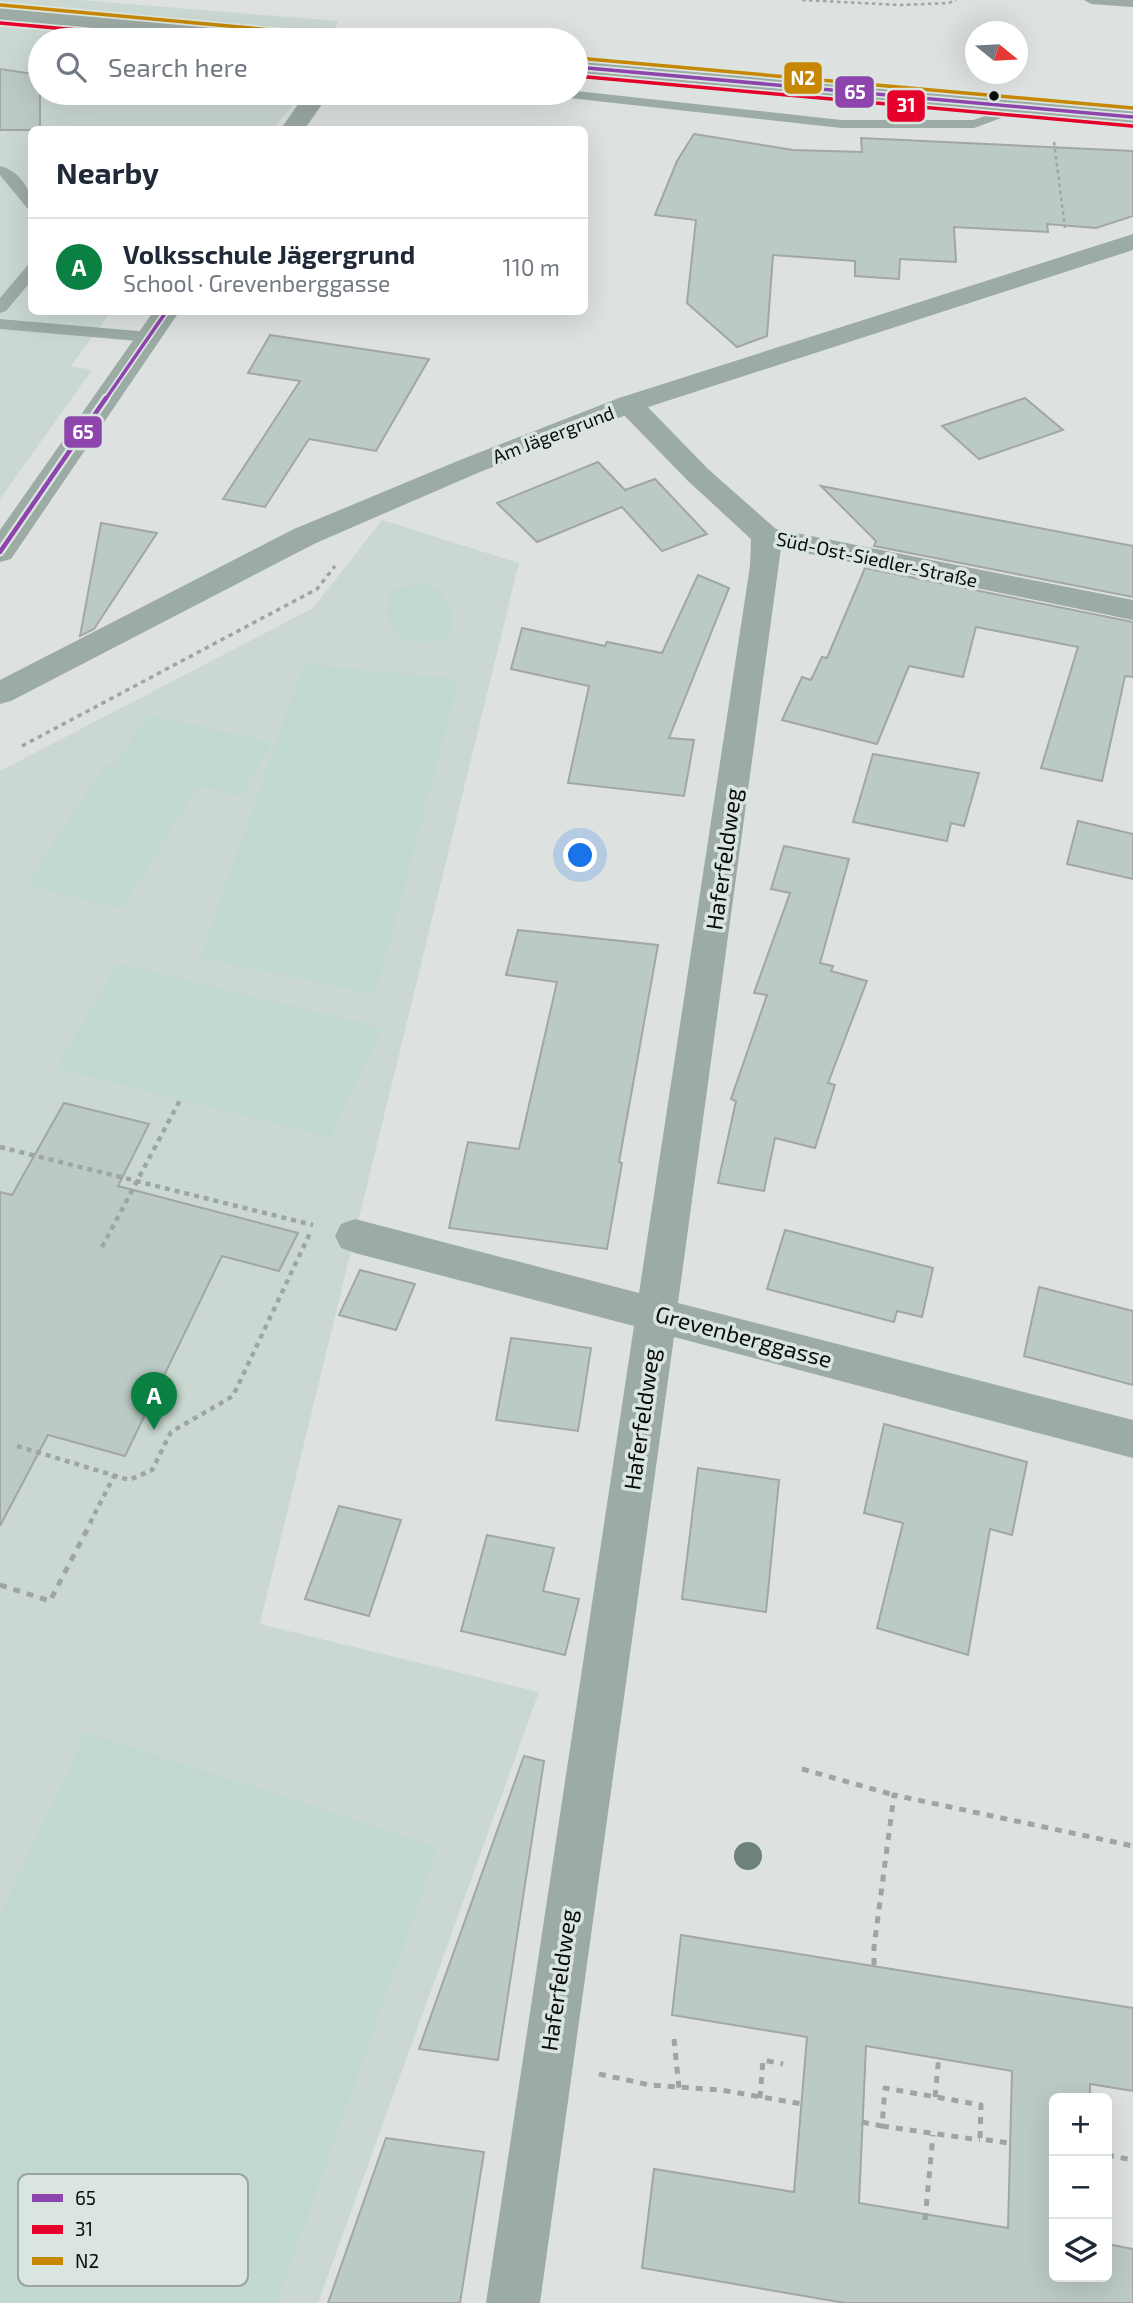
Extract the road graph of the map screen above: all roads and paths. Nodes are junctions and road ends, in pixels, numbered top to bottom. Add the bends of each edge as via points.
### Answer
1 (802, 0) edge
2 (956, 0) edge
3 (1091, 0) edge
4 (1133, 3) edge
5 (0, 14) edge
6 (151, 28) edge
7 (588, 69) edge
8 (588, 96) edge
9 (310, 105) edge
10 (1021, 108) junction
11 (1133, 117) edge
12 (295, 126) edge
13 (1053, 135) dead end
14 (0, 170) edge
15 (28, 200) edge
16 (1066, 239) dead end
17 (1133, 242) edge
18 (28, 274) edge
19 (0, 308) edge
20 (164, 315) edge
21 (0, 324) edge
22 (149, 337) junction
23 (628, 404) junction
24 (766, 536) junction
25 (0, 552) edge
26 (340, 560) dead end
27 (1133, 610) edge
28 (0, 692) edge
29 (22, 746) dead end
30 (180, 1100) dead end
31 (0, 1147) edge
32 (137, 1181) junction
33 (314, 1225) junction
34 (355, 1236) joint
35 (102, 1247) dead end
36 (656, 1313) junction
37 (1133, 1439) edge
38 (17, 1446) dead end
39 (114, 1476) junction
40 (0, 1585) edge
41 (802, 1769) dead end
42 (894, 1795) junction
43 (1133, 1846) edge
44 (874, 1965) dead end
45 (674, 2039) dead end
46 (939, 2055) dead end
47 (546, 2062) junction
48 (783, 2064) dead end
49 (679, 2088) junction
50 (936, 2097) junction
51 (760, 2098) junction
52 (802, 2104) dead end
53 (862, 2122) dead end
54 (882, 2126) junction
55 (933, 2135) junction
56 (980, 2139) junction
57 (1008, 2143) dead end
58 (1112, 2156) edge
59 (1133, 2160) edge
60 (925, 2220) dead end
61 (513, 2303) edge

1 - 2 path via 900,5
3 - 4 lane
5 - 6 street
7 - 10 street
8 - 10 lane via 841,124 974,124
9 - 12 street
10 - 11 street
13 - 16 path
14 - 15 lane via 7,172
17 - 23 street, Am Jägergrund
18 - 19 lane
20 - 22 street
21 - 22 lane
22 - 25 street
23 - 24 street, Süd-Ost-Siedler-Straße
23 - 28 street, Am Jägergrund via 305,536
24 - 27 street, Süd-Ost-Siedler-Straße
24 - 36 street, Haferfeldweg via 718,902
26 - 29 path via 317,589
30 - 32 path
31 - 32 path
32 - 33 path
32 - 35 path
33 - 34 path
33 - 39 path via 233,1396 171,1432 152,1470 129,1480
34 - 36 street, Grevenberggasse
36 - 37 street, Grevenberggasse
36 - 47 street, Haferfeldweg
38 - 39 path
39 - 40 path via 50,1601
41 - 42 path
42 - 43 path
42 - 44 path
45 - 49 path
46 - 50 path
47 - 49 path
47 - 61 street, Haferfeldweg
48 - 51 path via 763,2060
49 - 51 path
50 - 54 path via 885,2088
50 - 56 path via 981,2105
51 - 52 path
53 - 54 path
54 - 55 path
55 - 56 path
55 - 60 path
56 - 57 path
58 - 59 path

